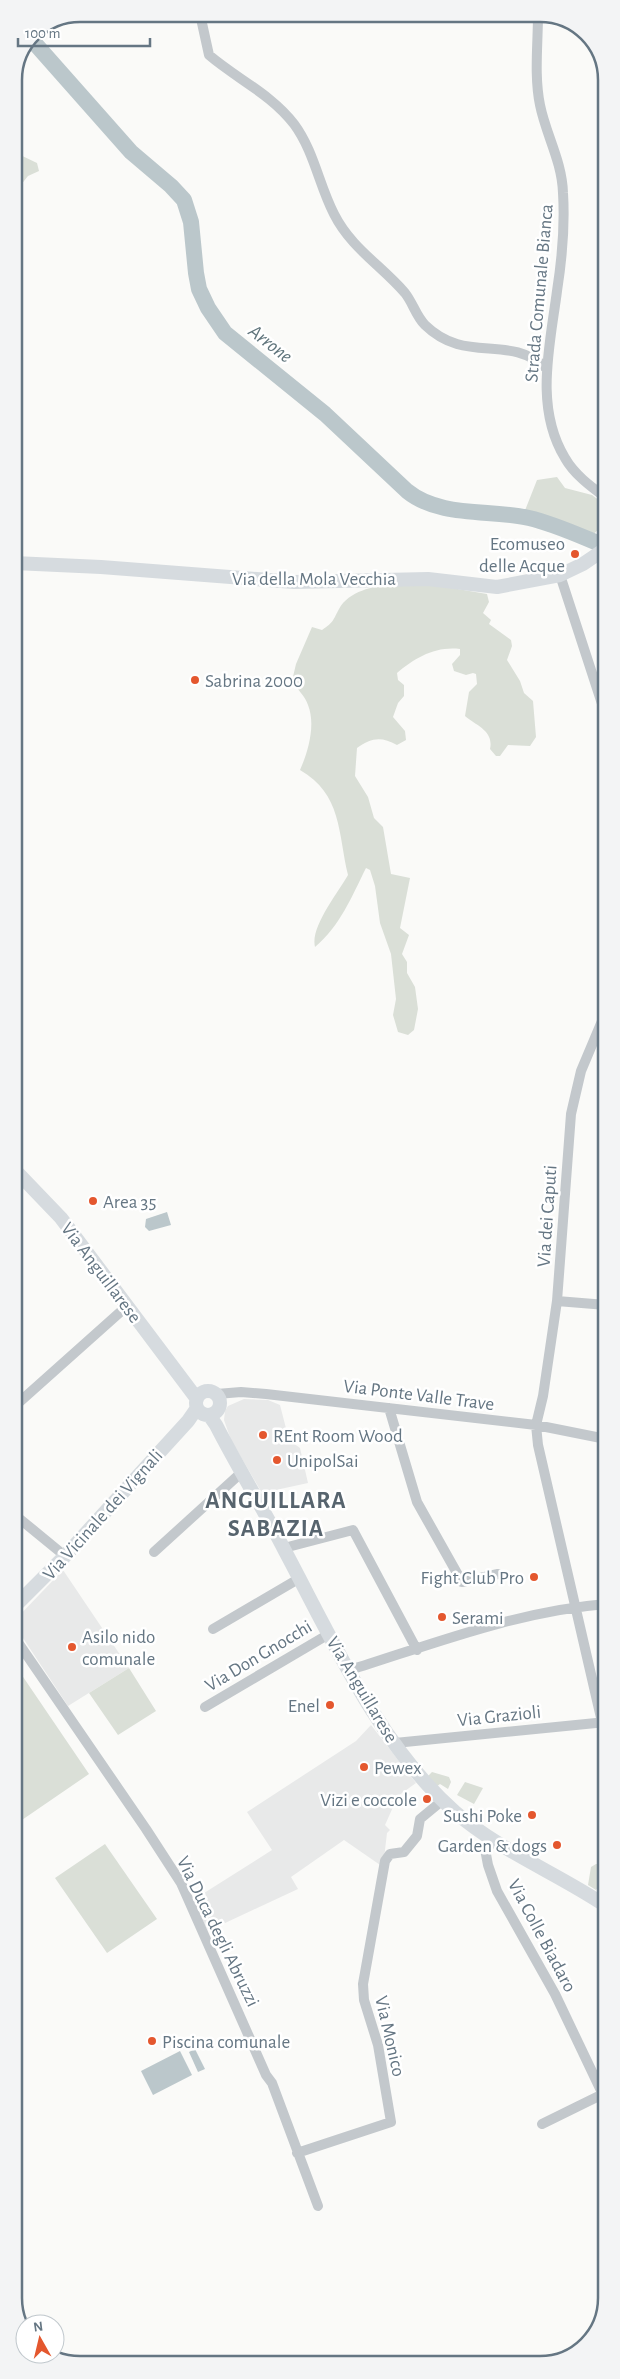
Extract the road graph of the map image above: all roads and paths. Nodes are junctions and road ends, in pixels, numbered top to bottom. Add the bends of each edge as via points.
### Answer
1 (202, 22) edge
2 (538, 23) edge
3 (546, 368) junction
4 (598, 491) edge
5 (598, 554) edge
6 (22, 563) edge
7 (560, 574) junction
8 (598, 692) edge
9 (598, 1032) edge
10 (22, 1177) edge
11 (557, 1301) junction
12 (598, 1304) edge
13 (127, 1306) junction
14 (22, 1399) edge
15 (211, 1405) junction
16 (389, 1408) junction
17 (536, 1425) junction
18 (598, 1437) edge
19 (242, 1472) junction
20 (22, 1521) edge
21 (284, 1548) junction
22 (154, 1552) dead end
23 (65, 1556) junction
24 (498, 1574) dead end
25 (300, 1578) junction
26 (22, 1599) edge
27 (598, 1605) edge
28 (577, 1608) junction
29 (213, 1629) dead end
30 (329, 1634) junction
31 (22, 1648) edge
32 (417, 1650) junction
33 (350, 1670) junction
34 (598, 1697) edge
35 (205, 1707) dead end
36 (598, 1723) edge
37 (395, 1743) junction
38 (443, 1800) junction
39 (490, 1837) junction
40 (598, 1897) edge
41 (598, 2083) edge
42 (598, 2101) edge
43 (542, 2124) dead end
44 (297, 2153) junction
45 (318, 2206) dead end

1 - 3 street via 209,55 264,94 292,122 308,148 342,227 364,255 404,292 426,326 456,345 521,352
2 - 3 street, Strada Comunale Bianca via 539,101 558,162 563,191 560,269
3 - 4 street, Strada Comunale Bianca via 548,406 559,446 572,469
5 - 7 main road, Via della Mola Vecchia
6 - 7 main road, Via della Mola Vecchia via 101,566 294,582 419,579 497,587
7 - 8 street
9 - 11 street, Via dei Caputi via 581,1070 571,1114
10 - 13 main road, Via Anguillarese via 61,1218
11 - 12 street
11 - 17 street, Via dei Caputi
13 - 14 street
13 - 15 main road, Via Anguillarese via 184,1381
15 - 16 street, Via Ponte Valle Trave via 266,1394
15 - 19 main road, Via Anguillarese
15 - 23 main road, Via Vicinale dei Vignali via 188,1421
16 - 17 street, Via Ponte Valle Trave
16 - 24 street via 417,1502 462,1582
17 - 18 street, Via Ponte Valle Trave
17 - 28 street
19 - 21 main road, Via Anguillarese
19 - 22 street
20 - 23 street
21 - 25 main road, Via Anguillarese
21 - 32 street via 353,1530
23 - 26 main road, Via Vicinale dei Vignali
25 - 29 street
25 - 30 main road, Via Anguillarese
27 - 28 street
28 - 32 street via 546,1612
28 - 34 street
30 - 33 main road, Via Anguillarese
30 - 35 street, Via Don Gnocchi
31 - 44 street, Via Duca degli Abruzzi via 181,1883 272,2083
32 - 33 street
33 - 37 main road, Via Anguillarese
36 - 37 street, Via Grazioli
37 - 38 main road, Via Anguillarese
38 - 39 main road, Via Anguillarese
38 - 44 street, Via Monico via 420,1819 418,1836 404,1852 390,1854 385,1861 363,1984 392,2122
39 - 40 main road, Via Anguillarese
39 - 41 street, Via Colle Biadaro via 486,1849 488,1865 497,1891 555,1994
42 - 43 street
44 - 45 street, Via Duca degli Abruzzi

